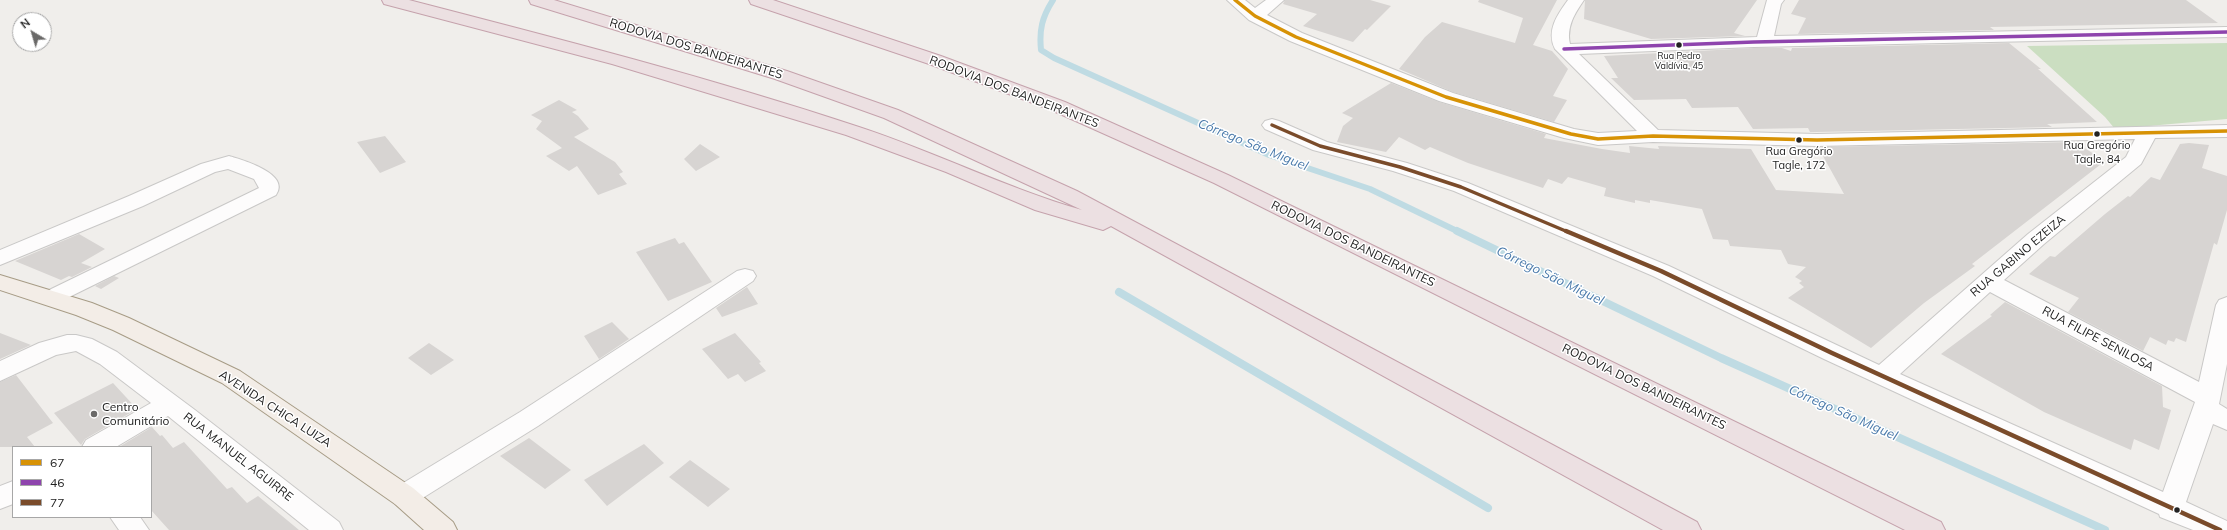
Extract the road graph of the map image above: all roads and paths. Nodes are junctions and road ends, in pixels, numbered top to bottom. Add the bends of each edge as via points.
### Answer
1 (390, 0) edge
2 (537, 0) edge
3 (757, 0) edge
4 (1235, 0) edge
5 (1276, 0) edge
6 (1576, 0) edge
7 (1776, 0) edge
8 (772, 3) edge
9 (1255, 16) junction
10 (2227, 32) edge
11 (1764, 42) junction
12 (1564, 49) junction
13 (1272, 125) dead end
14 (2227, 131) edge
15 (2147, 134) junction
16 (1653, 136) junction
17 (1144, 234) junction
18 (0, 258) edge
19 (745, 276) dead end
20 (1988, 281) junction
21 (1, 284) edge
22 (51, 298) junction
23 (2227, 305) edge
24 (9, 367) edge
25 (1883, 375) junction
26 (2206, 402) junction
27 (170, 404) junction
28 (2227, 421) edge
29 (97, 446) edge
30 (12, 492) edge
31 (404, 496) junction
32 (0, 498) edge
33 (2170, 509) junction
34 (125, 518) edge
35 (135, 530) edge
36 (329, 530) edge
37 (443, 530) edge
38 (1687, 530) edge
39 (1931, 530) edge
40 (2220, 530) edge

1 - 17 highway via 648,68 853,131 953,168 1042,205
2 - 17 highway, RODOVIA DOS BANDEIRANTES via 781,75 891,114 1070,195
3 - 8 highway, RODOVIA DOS BANDEIRANTES
4 - 9 street
5 - 9 street
6 - 12 street via 1560,31 1559,41
7 - 11 street
8 - 39 highway, RODOVIA DOS BANDEIRANTES via 1058,106 1221,179
9 - 16 street via 1296,37 1480,109 1598,139
10 - 11 street
11 - 12 street
12 - 16 street
13 - 25 street via 1320,146 1400,167 1461,187 1661,271
14 - 15 street
15 - 16 street via 1817,140
15 - 20 street, RUA GABINO EZEIZA via 2134,160
17 - 38 highway, RODOVIA DOS BANDEIRANTES
18 - 22 street via 208,168 229,162 261,175 269,185 269,191
19 - 31 street via 529,418
20 - 25 street, RUA GABINO EZEIZA
20 - 26 street, RUA FILIPE SENILOSA
21 - 22 main road, AVENIDA CHICA LUIZA
22 - 31 main road, AVENIDA CHICA LUIZA via 121,324 231,377
23 - 26 street
24 - 27 street, RUA MANUEL AGUIRRE via 63,344 77,343 100,353
25 - 33 street
26 - 28 street, RUA FILIPE SENILOSA
26 - 33 street
27 - 29 street
27 - 36 street, RUA MANUEL AGUIRRE
30 - 32 street
31 - 37 main road, AVENIDA CHICA LUIZA
33 - 40 street
34 - 35 street

